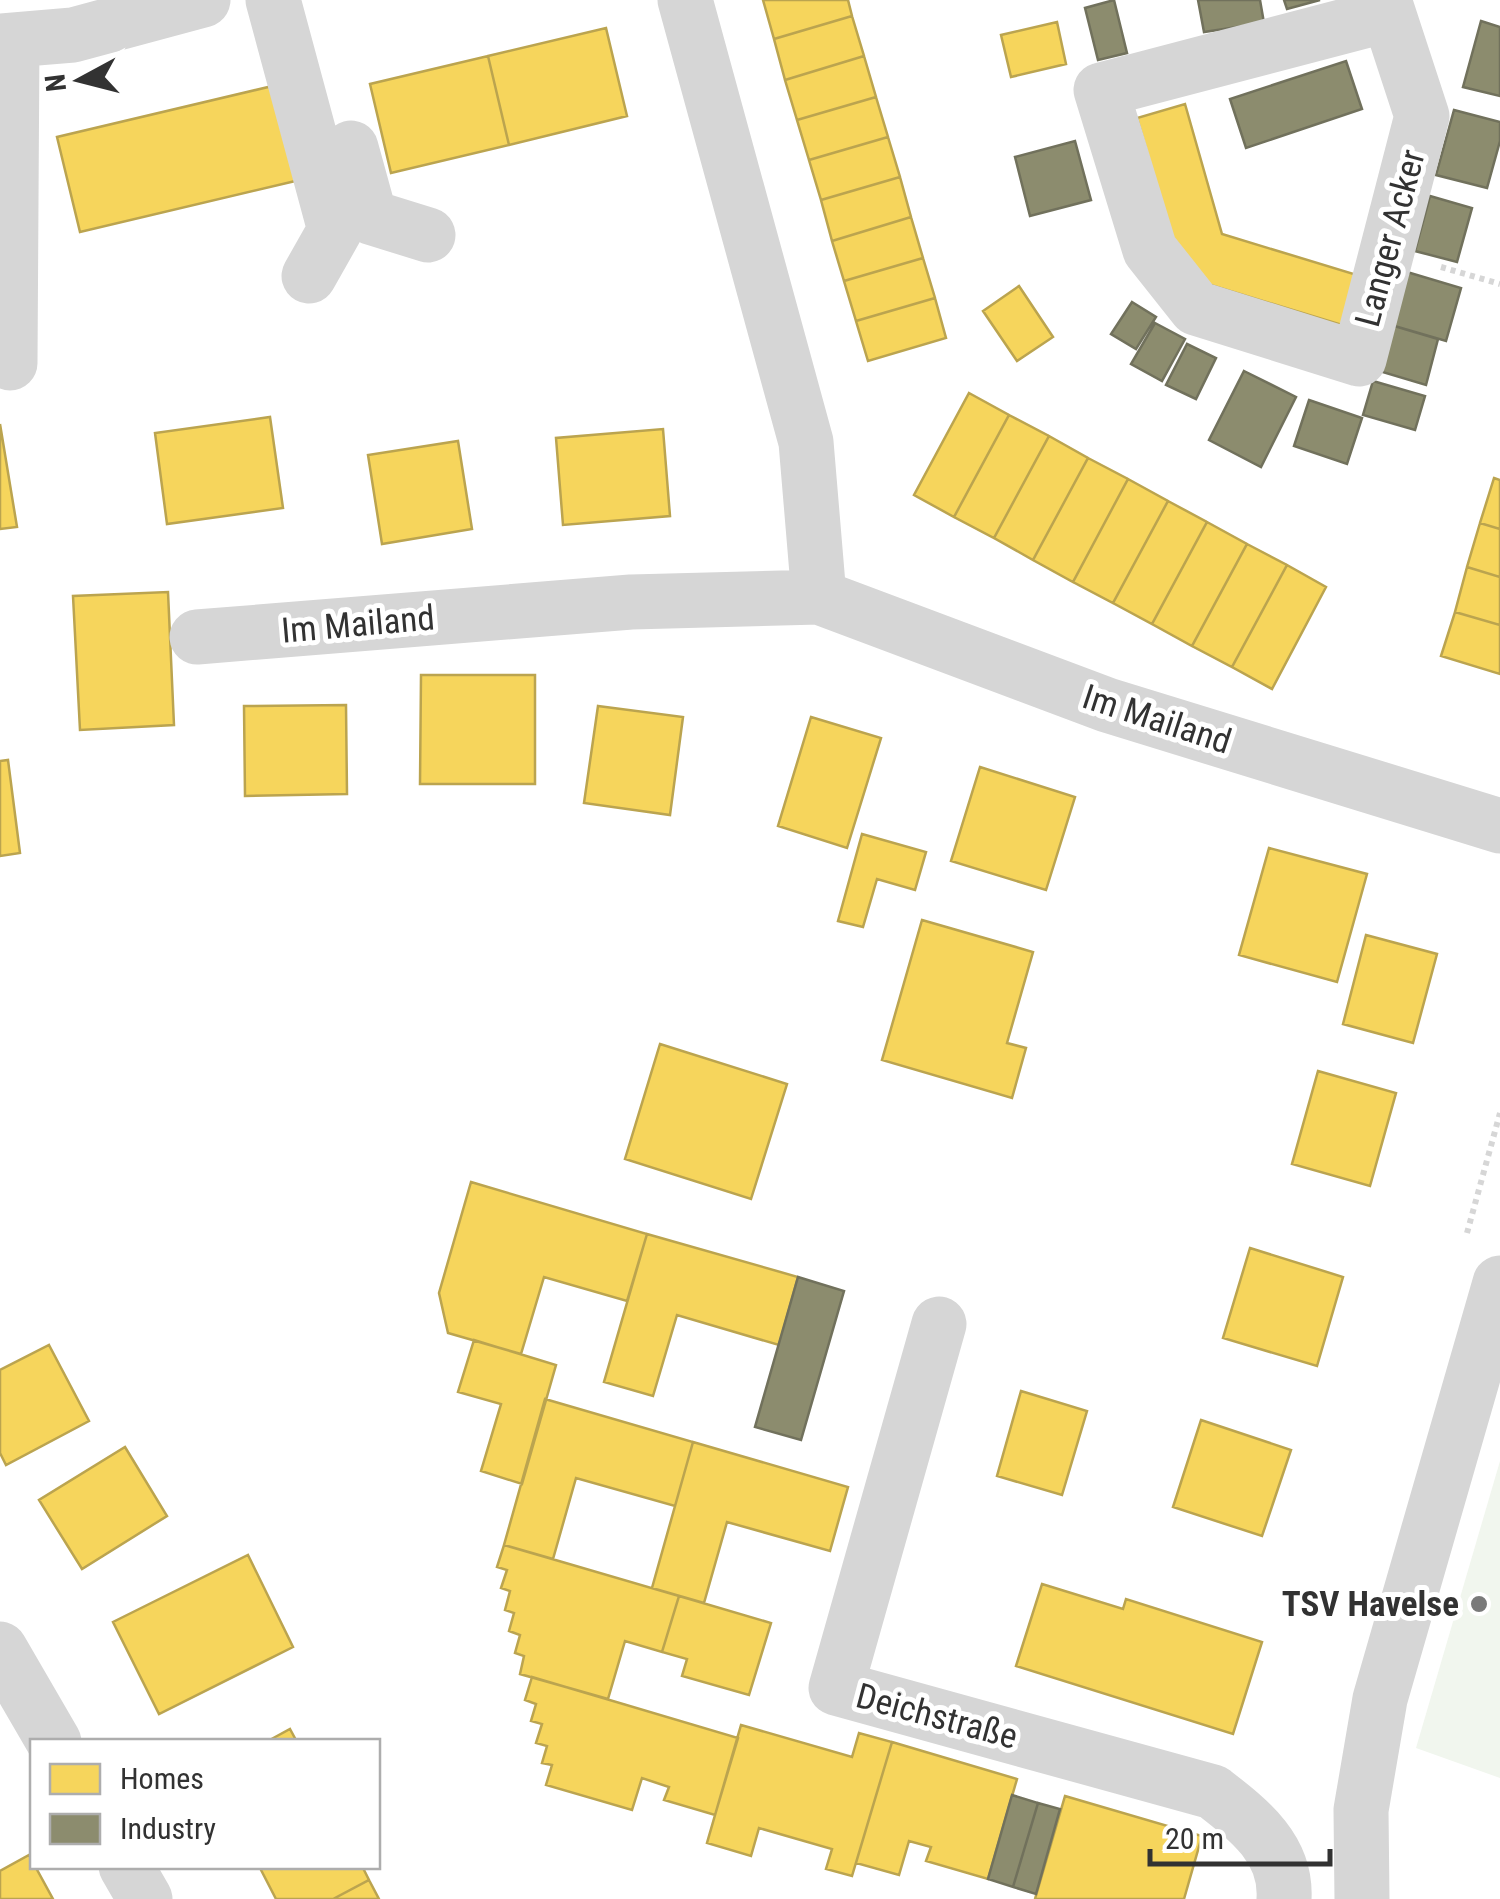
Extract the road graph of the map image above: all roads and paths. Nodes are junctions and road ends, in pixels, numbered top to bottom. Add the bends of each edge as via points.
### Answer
1 (202, 0) edge
2 (274, 0) edge
3 (311, 0) edge
4 (685, 0) edge
5 (1386, 8) edge
6 (6, 40) edge
7 (428, 235) dead end
8 (308, 276) dead end
9 (10, 363) dead end
10 (818, 597) junction
11 (198, 637) dead end
12 (1500, 826) edge
13 (1500, 1283) edge
14 (939, 1324) dead end
15 (0, 1649) edge
16 (52, 1739) edge
17 (128, 1869) edge
18 (146, 1899) edge
19 (1284, 1899) edge
20 (1362, 1899) edge

1 - 6 street via 73,35
2 - 8 street via 335,230
3 - 7 street via 370,217
4 - 10 street via 806,442
5 - 5 street, Langer Acker via 1422,116 1359,359 1196,308 1150,250 1101,90
6 - 9 street
10 - 11 street, Im Mailand via 632,602
10 - 12 street, Im Mailand via 1106,706
13 - 20 street via 1380,1699 1361,1810
14 - 19 street, Deichstraße via 836,1688 1213,1792 1257,1826 1286,1875
15 - 16 street
17 - 18 street

